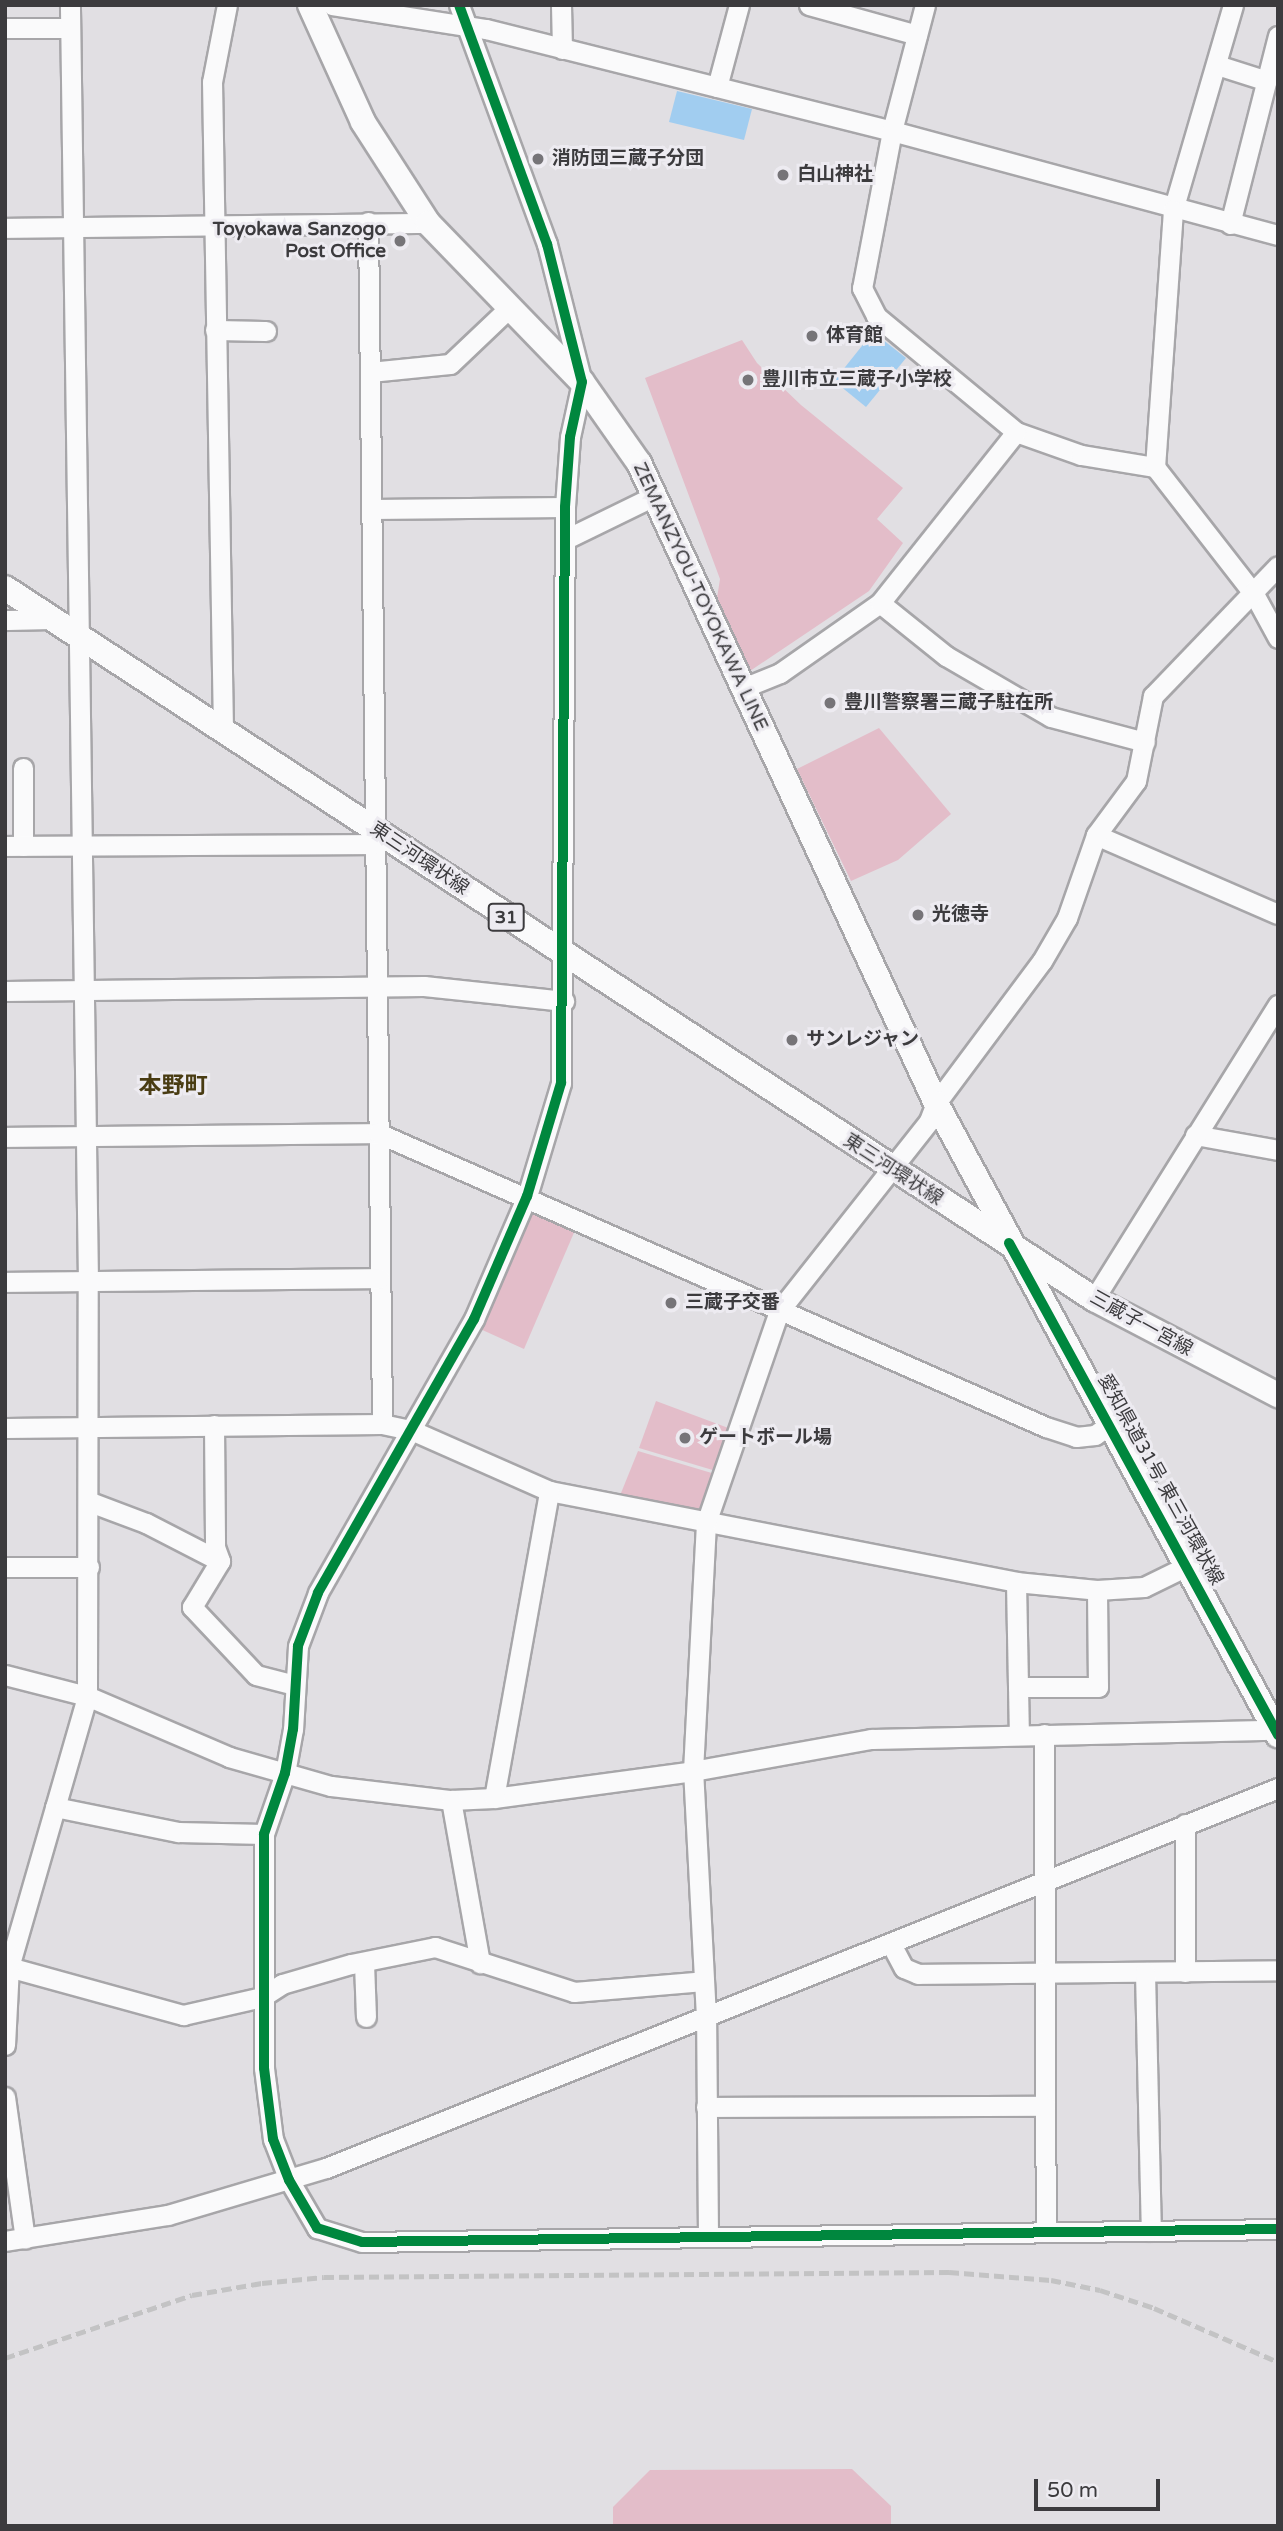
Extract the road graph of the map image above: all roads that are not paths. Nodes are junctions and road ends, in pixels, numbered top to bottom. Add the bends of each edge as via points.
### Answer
1 (70, 5) edge
2 (227, 5) edge
3 (310, 5) edge
4 (332, 5) edge
5 (459, 5) edge
6 (561, 5) edge
7 (738, 5) edge
8 (809, 5) edge
9 (925, 5) edge
10 (1233, 5) edge
11 (466, 26) junction
12 (5, 28) edge
13 (70, 28) junction
14 (917, 35) junction
15 (1278, 36) edge
16 (562, 49) junction
17 (1217, 65) junction
18 (1266, 81) junction
19 (717, 87) junction
20 (892, 131) junction
21 (1173, 210) junction
22 (368, 222) junction
23 (428, 223) junction
24 (1230, 224) junction
25 (214, 226) junction
26 (69, 227) junction
27 (5, 228) edge
28 (1278, 235) edge
29 (508, 309) junction
30 (215, 330) junction
31 (266, 331) dead end
32 (370, 372) junction
33 (582, 382) junction
34 (1016, 432) junction
35 (1155, 467) junction
36 (654, 496) junction
37 (565, 507) junction
38 (372, 509) junction
39 (566, 539) junction
40 (1278, 566) edge
41 (5, 588) edge
42 (1254, 594) junction
43 (880, 603) junction
44 (53, 619) junction
45 (5, 620) edge
46 (80, 636) junction
47 (1278, 638) edge
48 (743, 688) junction
49 (223, 730) junction
50 (1145, 742) junction
51 (23, 768) dead end
52 (1096, 835) junction
53 (374, 837) junction
54 (14, 846) edge
55 (81, 846) junction
56 (1278, 914) edge
57 (563, 951) junction
58 (375, 987) junction
59 (5, 990) edge
60 (84, 990) junction
61 (564, 1001) junction
62 (1278, 1005) edge
63 (936, 1103) junction
64 (378, 1133) junction
65 (1195, 1135) junction
66 (84, 1136) junction
67 (5, 1137) edge
68 (1278, 1150) edge
69 (890, 1169) junction
70 (527, 1196) junction
71 (1010, 1243) junction
72 (379, 1278) junction
73 (5, 1282) edge
74 (88, 1282) junction
75 (1094, 1299) junction
76 (779, 1311) junction
77 (1278, 1395) edge
78 (382, 1424) junction
79 (214, 1425) junction
80 (1109, 1425) junction
81 (88, 1427) junction
82 (5, 1428) edge
83 (411, 1430) junction
84 (549, 1491) junction
85 (90, 1502) junction
86 (706, 1523) junction
87 (220, 1561) junction
88 (1189, 1565) junction
89 (5, 1567) edge
90 (89, 1567) junction
91 (1016, 1582) junction
92 (1097, 1590) junction
93 (5, 1675) edge
94 (295, 1685) junction
95 (1018, 1687) junction
96 (87, 1696) junction
97 (1276, 1732) edge
98 (1019, 1734) junction
99 (1044, 1734) junction
100 (693, 1771) junction
101 (285, 1773) junction
102 (1278, 1788) edge
103 (494, 1798) junction
104 (451, 1800) junction
105 (55, 1807) junction
106 (1185, 1824) junction
107 (264, 1834) junction
108 (1045, 1881) junction
109 (891, 1944) junction
110 (480, 1963) junction
111 (364, 1964) junction
112 (7, 1966) edge
113 (1278, 1970) edge
114 (1145, 1972) junction
115 (1185, 1972) junction
116 (1045, 1973) junction
117 (704, 1982) junction
118 (262, 1997) junction
119 (366, 2017) dead end
120 (706, 2017) junction
121 (5, 2045) edge
122 (5, 2097) edge
123 (706, 2106) junction
124 (1045, 2106) junction
125 (289, 2180) junction
126 (1278, 2229) edge
127 (1151, 2231) junction
128 (1046, 2232) junction
129 (708, 2235) junction
130 (25, 2239) junction
131 (5, 2241) edge

1 - 13 street
2 - 25 street via 212,82
3 - 23 main road, ZEMANZYOU-TOYOKAWA LINE via 363,122
4 - 11 street
5 - 11 street
6 - 16 street
7 - 19 street
8 - 14 street
9 - 14 street
10 - 17 street
11 - 16 street
11 - 33 street via 547,244
12 - 13 street
13 - 26 street
14 - 20 street
15 - 18 street
16 - 19 street
17 - 18 street
17 - 21 street
18 - 24 street
19 - 20 street
20 - 21 street
20 - 34 street via 862,288 876,316
21 - 24 street
21 - 35 street
22 - 23 street
22 - 25 street
22 - 32 street
23 - 29 main road, ZEMANZYOU-TOYOKAWA LINE
24 - 28 street
25 - 26 street
25 - 30 street
26 - 27 street
26 - 46 street
29 - 32 street via 450,364
29 - 33 main road, ZEMANZYOU-TOYOKAWA LINE
30 - 31 street
30 - 49 street
32 - 38 street
33 - 36 main road, ZEMANZYOU-TOYOKAWA LINE via 623,436
33 - 37 street via 570,437
34 - 35 street via 1081,455
34 - 43 street
35 - 42 street
36 - 39 street
36 - 48 main road, ZEMANZYOU-TOYOKAWA LINE
37 - 38 street
37 - 39 street
38 - 53 street via 378,817
39 - 57 street
40 - 42 street
41 - 44 main road, 東三河環状線 / 31
42 - 47 street
42 - 50 street via 1153,696
43 - 48 street via 780,673
43 - 50 street via 946,656 1051,717
44 - 45 street
44 - 46 main road, 東三河環状線 / 31
46 - 49 main road, 東三河環状線 / 31
46 - 55 street
48 - 63 main road, ZEMANZYOU-TOYOKAWA LINE
49 - 53 main road, 東三河環状線 / 31
50 - 52 street via 1136,781
51 - 54 street
52 - 56 street
52 - 63 street via 1066,918 1042,961
53 - 55 street
53 - 57 main road, 東三河環状線 / 31
53 - 58 street
54 - 55 street
55 - 60 street
57 - 61 street
57 - 69 main road, 東三河環状線 / 31
58 - 60 street
58 - 61 street via 424,986
58 - 64 street
59 - 60 street
60 - 66 street
61 - 70 street via 561,1083
62 - 65 street
63 - 69 street via 929,1121
63 - 71 main road, ZEMANZYOU-TOYOKAWA LINE
64 - 66 street
64 - 70 street
64 - 72 street
65 - 68 street
65 - 75 street
66 - 67 street
66 - 74 street
69 - 71 main road, 東三河環状線 / 31
69 - 76 street
70 - 76 street
70 - 83 street via 474,1319
71 - 75 main road, 三蔵子一宮線
71 - 80 main road, 愛知県道31号 東三河環状線 / 31
72 - 74 street
72 - 78 street
73 - 74 street
74 - 81 street
75 - 77 main road, 三蔵子一宮線
76 - 80 street via 1046,1427 1076,1437 1095,1435
76 - 86 street
78 - 79 street
78 - 83 street
79 - 81 street
79 - 87 street via 215,1547
80 - 88 main road, 愛知県道31号 東三河環状線 / 31
81 - 82 street
81 - 85 street
83 - 84 street
83 - 94 street via 318,1593 298,1646
84 - 86 street
84 - 103 street
85 - 87 street via 146,1523
85 - 90 street
86 - 91 street
86 - 100 street
87 - 94 street via 192,1607 257,1675
88 - 92 street via 1144,1587
88 - 97 main road, 愛知県道31号 東三河環状線 / 31
89 - 90 street
90 - 96 street
91 - 92 street
91 - 95 street
92 - 95 street via 1098,1687
93 - 96 street
94 - 101 street
95 - 98 street
96 - 101 street via 229,1757
96 - 105 street
97 - 99 street
98 - 99 street
98 - 100 street via 871,1739
99 - 108 street
100 - 103 street
100 - 117 street
101 - 104 street via 331,1786
101 - 107 street
102 - 106 street
103 - 104 street
104 - 110 street
105 - 107 street via 178,1832
105 - 112 street
106 - 108 street
106 - 115 street
107 - 118 street
108 - 109 street
108 - 116 street
109 - 116 street via 904,1968 918,1974
109 - 120 street
110 - 111 street via 435,1947
110 - 117 street via 574,1992
111 - 118 street via 282,1984
111 - 119 street
112 - 118 street via 183,2015
112 - 121 street
113 - 115 street
114 - 115 street
114 - 116 street
114 - 127 street
116 - 124 street
117 - 120 street
118 - 125 street via 273,2139
120 - 123 street
120 - 125 street
122 - 130 street
123 - 124 street
123 - 129 street
124 - 128 street
125 - 129 street via 317,2228 346,2240
125 - 130 street via 168,2215
126 - 127 street
127 - 128 street
128 - 129 street
130 - 131 street

